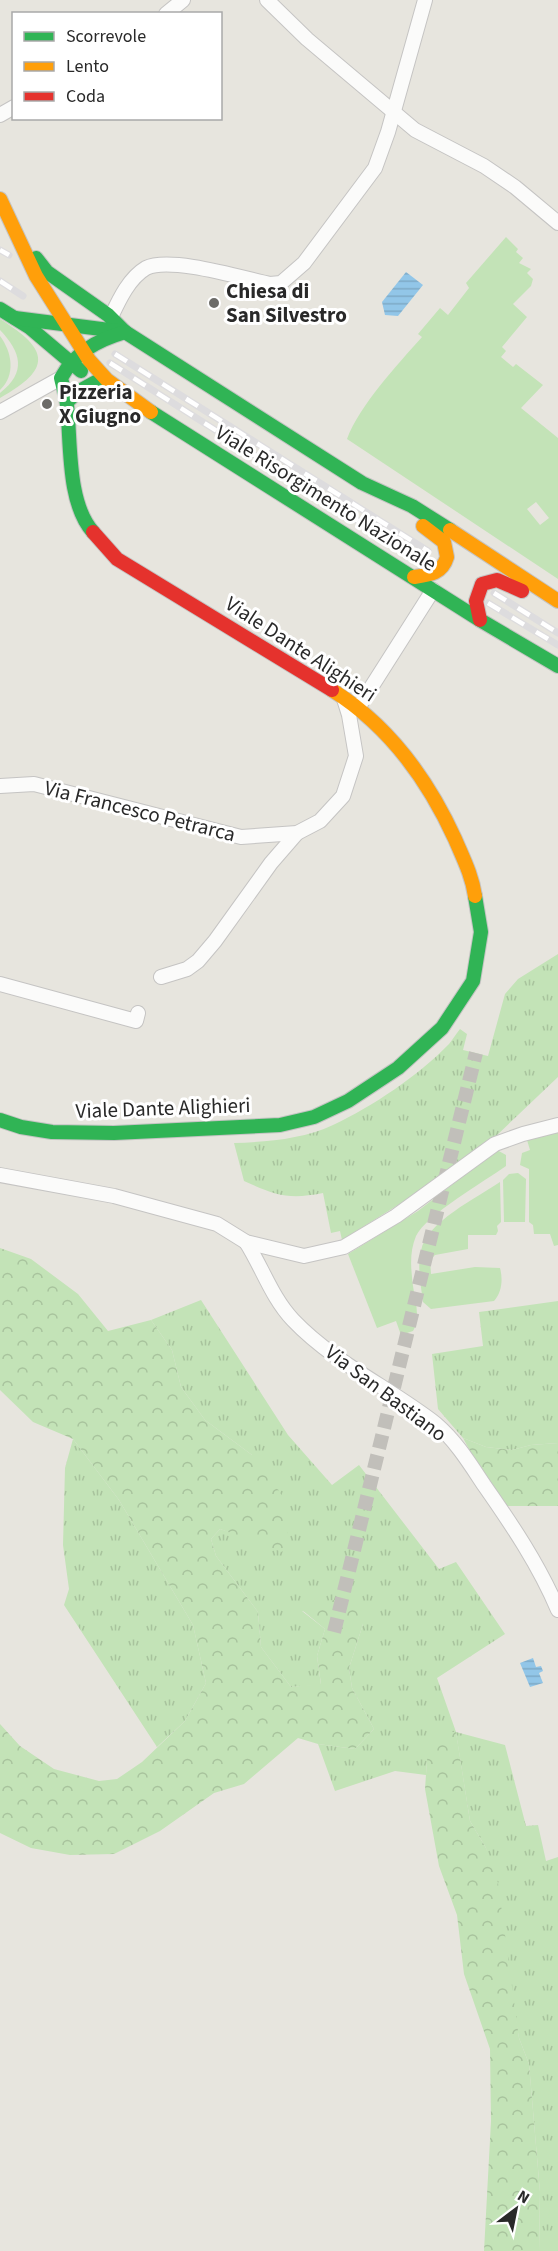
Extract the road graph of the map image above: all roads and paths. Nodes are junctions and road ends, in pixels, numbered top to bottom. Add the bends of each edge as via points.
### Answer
1 (183, 0) edge
2 (267, 0) edge
3 (424, 0) edge
4 (168, 12) edge
5 (393, 111) junction
6 (0, 199) edge
7 (9, 220) edge
8 (558, 223) edge
9 (36, 276) junction
10 (0, 309) edge
11 (111, 317) junction
12 (22, 319) junction
13 (65, 323) junction
14 (125, 332) junction
15 (83, 351) junction
16 (70, 363) junction
17 (61, 378) junction
18 (96, 382) junction
19 (67, 402) junction
20 (143, 407) junction
21 (0, 412) edge
22 (362, 483) junction
23 (414, 577) junction
24 (433, 590) junction
25 (558, 601) edge
26 (558, 611) edge
27 (480, 620) junction
28 (558, 666) edge
29 (343, 697) junction
30 (358, 708) junction
31 (0, 786) edge
32 (297, 833) junction
33 (160, 977) dead end
34 (0, 984) edge
35 (138, 1013) dead end
36 (0, 1120) edge
37 (558, 1125) edge
38 (0, 1175) edge
39 (246, 1242) junction
40 (558, 1610) edge

1 - 4 street
2 - 5 street
3 - 5 street
5 - 8 street via 415,130 515,187
5 - 11 street via 375,168 304,263 281,284 179,264 155,265 131,282
6 - 7 main road
7 - 9 main road
7 - 11 main road via 47,272
9 - 12 main road via 38,304
9 - 13 main road
10 - 12 main road
11 - 14 main road
12 - 13 main road
12 - 16 main road
13 - 14 main road, Viale Risorgimento Nazionale
13 - 15 main road, Viale Risorgimento Nazionale
14 - 15 main road via 100,340
14 - 22 main road, Viale Risorgimento Nazionale
15 - 16 main road
15 - 20 main road, Viale Risorgimento Nazionale via 101,375
16 - 17 main road
16 - 18 main road
17 - 19 main road, Viale Dante Alighieri
17 - 21 street
18 - 19 main road
18 - 20 main road
19 - 29 main road, Viale Dante Alighieri via 75,492 85,523 117,559
20 - 23 main road, Viale Risorgimento Nazionale
22 - 23 main road via 440,537 446,548 444,567 434,574
22 - 25 main road, Viale Risorgimento Nazionale via 412,506
23 - 24 main road, Viale Risorgimento Nazionale
24 - 27 main road, Viale Risorgimento Nazionale
24 - 30 street
26 - 27 main road via 500,579 489,580 478,591
27 - 28 main road, Viale Risorgimento Nazionale
29 - 30 main road, Viale Dante Alighieri
29 - 32 street, Via Francesco Petrarca via 356,756 343,796 320,821
30 - 36 main road, Viale Dante Alighieri via 417,772 441,809 472,877 481,932 472,981 442,1028 398,1068 348,1101 314,1117 280,1125 72,1133 21,1127
31 - 32 street, Via Francesco Petrarca via 34,784 241,837
32 - 33 street via 198,961 187,969
34 - 35 street via 136,1021
37 - 39 street via 495,1144 396,1216 344,1247 304,1256
38 - 39 street via 114,1196 217,1224
39 - 40 street, Via San Bastiano via 292,1319 335,1355 437,1425 456,1445 537,1563

